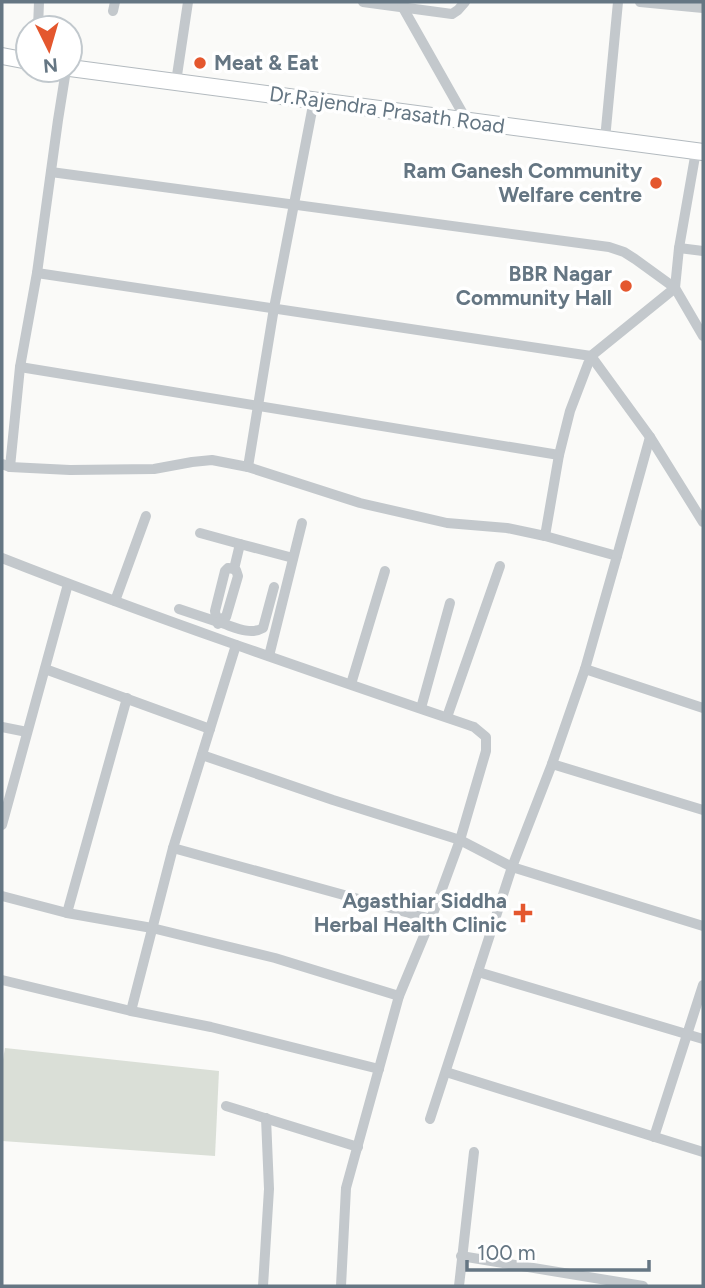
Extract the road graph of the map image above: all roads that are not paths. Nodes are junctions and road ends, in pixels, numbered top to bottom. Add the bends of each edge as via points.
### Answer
1 (188, 2) edge
2 (363, 2) edge
3 (465, 2) edge
4 (618, 2) edge
5 (640, 2) edge
6 (402, 6) junction
7 (703, 8) edge
8 (84, 71) edge
9 (176, 82) junction
10 (66, 84) edge
11 (314, 100) junction
12 (467, 121) junction
13 (605, 139) junction
14 (700, 151) edge
15 (51, 172) junction
16 (294, 205) junction
17 (680, 248) junction
18 (703, 251) edge
19 (37, 273) junction
20 (675, 288) junction
21 (274, 309) junction
22 (703, 336) edge
23 (591, 356) junction
24 (20, 367) junction
25 (258, 405) junction
26 (2, 419) edge
27 (15, 421) junction
28 (650, 438) junction
29 (559, 455) junction
30 (6, 465) edge
31 (248, 467) junction
32 (146, 516) dead end
33 (703, 522) edge
34 (302, 523) dead end
35 (200, 533) dead end
36 (545, 536) junction
37 (240, 544) junction
38 (617, 556) junction
39 (2, 558) edge
40 (293, 558) junction
41 (500, 566) dead end
42 (385, 571) dead end
43 (68, 584) junction
44 (274, 587) dead end
45 (115, 601) junction
46 (450, 603) dead end
47 (179, 609) dead end
48 (219, 620) junction
49 (214, 637) junction
50 (236, 645) junction
51 (269, 656) junction
52 (585, 668) junction
53 (45, 669) junction
54 (351, 684) junction
55 (127, 698) junction
56 (421, 708) junction
57 (703, 708) edge
58 (447, 717) junction
59 (2, 727) edge
60 (210, 729) junction
61 (27, 732) junction
62 (202, 755) junction
63 (552, 764) junction
64 (703, 810) edge
65 (2, 825) edge
66 (460, 840) junction
67 (173, 848) junction
68 (512, 867) junction
69 (2, 896) edge
70 (67, 913) junction
71 (431, 919) junction
72 (703, 926) edge
73 (152, 928) junction
74 (478, 972) junction
75 (2, 981) edge
76 (703, 985) edge
77 (399, 996) junction
78 (131, 1012) junction
79 (687, 1034) junction
80 (703, 1039) edge
81 (379, 1069) junction
82 (446, 1072) junction
83 (226, 1106) dead end
84 (266, 1118) junction
85 (430, 1119) dead end
86 (654, 1137) junction
87 (358, 1147) junction
88 (474, 1152) dead end
89 (703, 1152) edge
90 (461, 1256) junction
91 (263, 1286) edge
92 (341, 1286) edge
93 (458, 1286) edge
94 (643, 1286) edge

1 - 9 street
2 - 6 street
3 - 6 street via 452,14
4 - 13 street
5 - 7 street
6 - 12 street
8 - 9 street, Dr.Rajendra Prasath Road
9 - 11 street, Dr.Rajendra Prasath Road
10 - 15 street
11 - 12 street, Dr.Rajendra Prasath Road
11 - 16 street
12 - 13 street, Dr.Rajendra Prasath Road
13 - 14 street, Dr.Rajendra Prasath Road
14 - 17 street
15 - 16 street
15 - 19 street
16 - 20 street via 608,247 635,259
16 - 21 street
17 - 18 street
17 - 20 street
19 - 21 street
19 - 24 street
20 - 22 street
20 - 23 street
21 - 23 street
21 - 25 street
23 - 28 street
23 - 29 street
24 - 25 street
24 - 27 street
25 - 29 street
25 - 31 street
26 - 27 street
27 - 30 street
28 - 33 street
28 - 38 street
29 - 36 street
30 - 31 street via 154,469 212,460
31 - 36 street via 360,503 447,523
32 - 45 street
34 - 40 street
35 - 37 street
36 - 38 street
37 - 40 street
37 - 48 street via 233,569 238,576 227,615
38 - 52 street
39 - 43 street
40 - 51 street
41 - 58 street
42 - 54 street
43 - 45 street
43 - 53 street
44 - 48 street via 260,630 250,632
45 - 49 street
46 - 56 street
47 - 48 street
48 - 49 street
49 - 50 street
50 - 51 street
50 - 60 street
51 - 54 street
52 - 57 street
52 - 63 street
53 - 55 street
53 - 61 street
54 - 56 street
55 - 60 street
55 - 70 street
56 - 58 street
58 - 66 street via 474,727 485,737 486,751
59 - 61 street
60 - 62 street
61 - 65 street
62 - 66 street
62 - 67 street
63 - 64 street
63 - 68 street
66 - 68 street
66 - 71 street
67 - 71 street
67 - 73 street
68 - 72 street
68 - 74 street
69 - 70 street
70 - 73 street
71 - 77 street
73 - 77 street via 275,958
73 - 78 street
74 - 79 street
74 - 82 street
75 - 78 street
76 - 79 street
77 - 81 street
78 - 81 street
79 - 80 street
79 - 86 street
81 - 87 street
82 - 85 street
82 - 86 street
83 - 84 street
84 - 87 street
84 - 91 street via 269,1189
86 - 89 street
87 - 92 street via 346,1188
88 - 90 street
90 - 93 street
90 - 94 street

